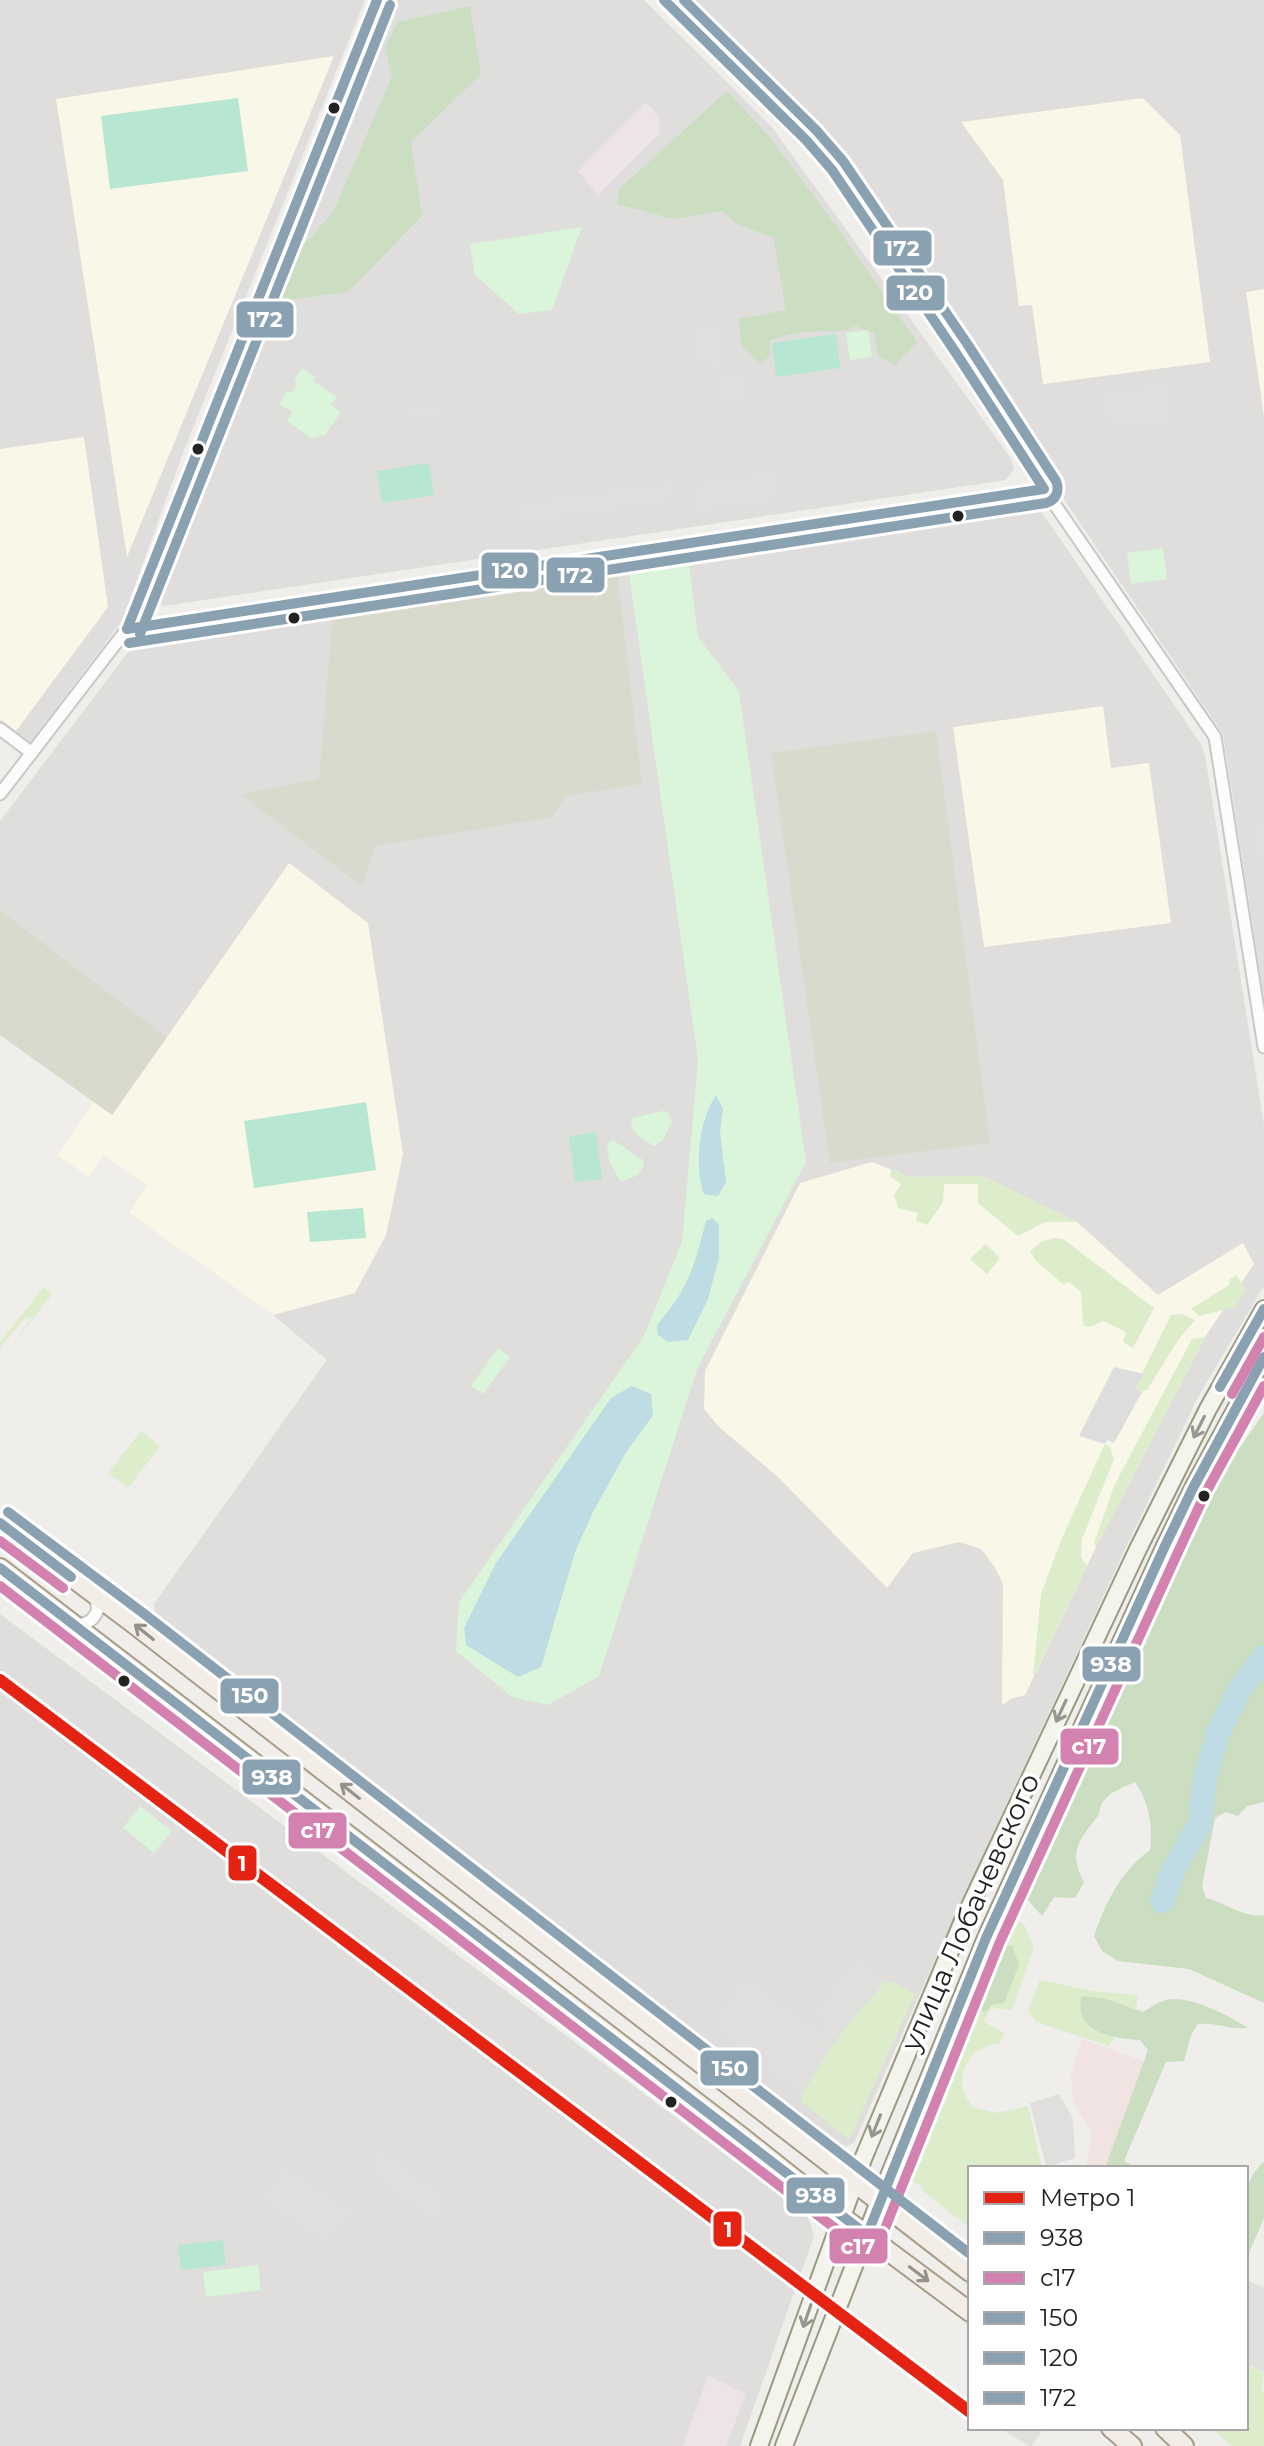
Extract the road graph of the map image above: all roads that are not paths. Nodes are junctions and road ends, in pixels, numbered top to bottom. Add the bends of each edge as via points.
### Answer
1 (377, 0) edge
2 (664, 0) edge
3 (1044, 489) junction
4 (127, 629) junction
5 (0, 729) edge
6 (32, 753) junction
7 (0, 794) edge
8 (1264, 1047) edge
9 (1264, 1309) edge
10 (1264, 1357) edge
11 (0, 1523) edge
12 (0, 1568) edge
13 (91, 1592) junction
14 (68, 1621) junction
15 (854, 2182) junction
16 (881, 2201) junction
17 (841, 2216) junction
18 (867, 2235) junction
19 (968, 2270) edge
20 (968, 2311) edge
21 (1113, 2430) edge
22 (1167, 2430) edge
23 (759, 2446) edge
24 (784, 2446) edge
25 (1132, 2446) edge
26 (1184, 2446) edge

1 - 4 street
2 - 3 street via 832,170
3 - 4 street
3 - 8 street via 1215,737
4 - 6 street
5 - 6 street
6 - 7 street
9 -> 15 main road, улица Лобачевского via 1143,1538 982,1880
10 - 16 main road, улица Лобачевского via 1188,1499 986,1938
11 - 13 main road
12 - 14 main road
13 - 14 street via 98,1603 96,1615 87,1624
15 -> 13 main road
14 - 17 main road
15 - 16 main road
15 - 17 main road, улица Лобачевского
16 - 18 main road, улица Лобачевского
16 - 19 main road
17 - 18 main road
17 -> 23 main road, улица Лобачевского
18 -> 20 main road
18 - 24 main road, улица Лобачевского
21 - 25 main road
22 - 26 main road

